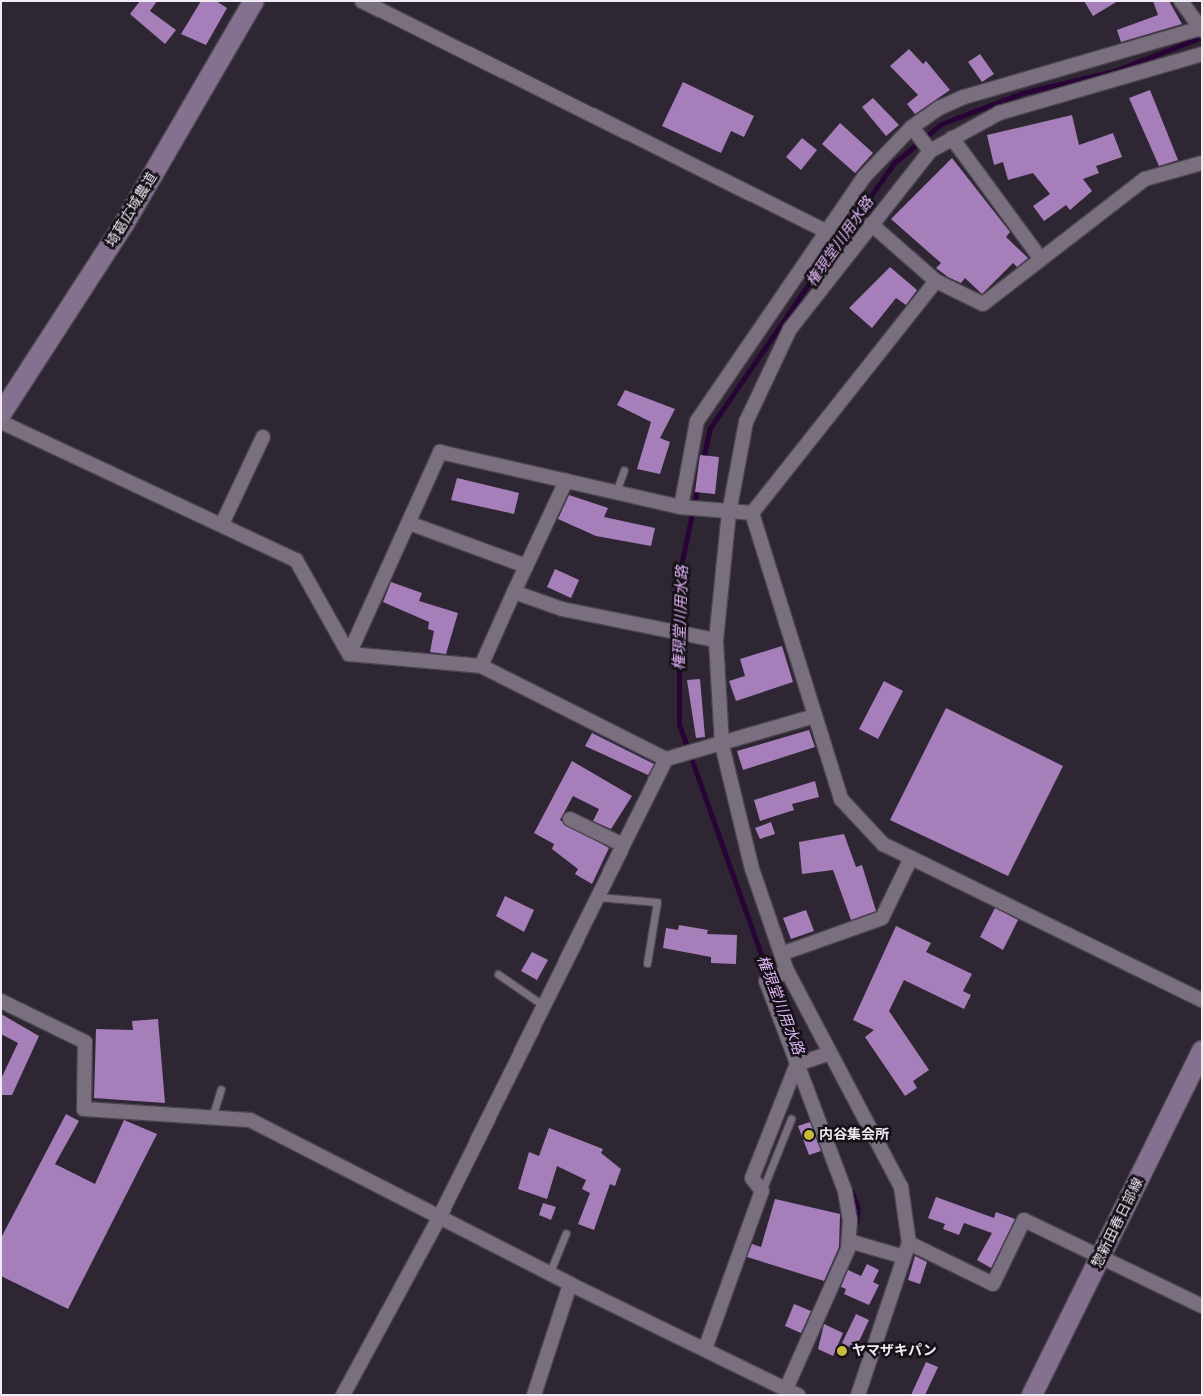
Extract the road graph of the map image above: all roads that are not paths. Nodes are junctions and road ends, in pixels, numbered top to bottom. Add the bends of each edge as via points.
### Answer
1 (254, 1) edge
2 (362, 1) edge
3 (1180, 1) edge
4 (1201, 29) edge
5 (1202, 54) edge
6 (912, 127) junction
7 (952, 138) junction
8 (930, 151) junction
9 (1202, 162) edge
10 (870, 224) junction
11 (827, 232) junction
12 (854, 245) junction
13 (1041, 259) junction
14 (936, 281) junction
15 (1, 414) edge
16 (1, 422) edge
17 (263, 437) dead end
18 (624, 470) dead end
19 (566, 481) junction
20 (616, 492) junction
21 (681, 507) junction
22 (752, 512) junction
23 (729, 513) junction
24 (409, 523) junction
25 (222, 524) junction
26 (526, 566) junction
27 (514, 592) junction
28 (716, 640) junction
29 (349, 654) junction
30 (481, 666) junction
31 (815, 716) junction
32 (722, 745) junction
33 (666, 759) junction
34 (570, 819) dead end
35 (623, 846) junction
36 (911, 858) junction
37 (598, 897) junction
38 (781, 954) junction
39 (647, 963) dead end
40 (787, 972) junction
41 (498, 974) dead end
42 (1202, 1000) edge
43 (1, 1001) edge
44 (544, 1006) junction
45 (1202, 1051) edge
46 (827, 1054) junction
47 (797, 1064) junction
48 (221, 1089) dead end
49 (212, 1118) junction
50 (791, 1119) dead end
51 (762, 1192) junction
52 (439, 1218) junction
53 (566, 1233) dead end
54 (849, 1241) junction
55 (909, 1243) junction
56 (904, 1257) junction
57 (1101, 1257) junction
58 (548, 1274) junction
59 (570, 1284) junction
60 (1202, 1306) edge
61 (705, 1349) junction
62 (787, 1391) edge
63 (343, 1395) edge
64 (534, 1395) edge
65 (858, 1395) edge
66 (1032, 1395) edge

1 - 15 street, 埼葛広域農道 via 133,210
2 - 11 street
3 - 4 street
4 - 6 street via 964,98 939,108
5 - 7 street via 999,113
6 - 8 street
6 - 11 street via 864,177
7 - 8 street
7 - 13 street
8 - 10 street
9 - 13 street via 1145,179
10 - 12 street
10 - 14 street
11 - 12 street
11 - 21 street via 696,420
12 - 23 street via 790,329 767,370 746,422
13 - 14 street via 983,304
14 - 22 street
16 - 25 street
17 - 25 street
18 - 20 lane
19 - 20 street
19 - 24 street via 440,452
19 - 26 street
20 - 21 street
21 - 23 street
22 - 23 street
22 - 31 street
23 - 28 street
24 - 26 street
24 - 29 street
25 - 29 street via 296,560
26 - 27 street
27 - 28 street via 562,609
27 - 30 street
28 - 32 street
29 - 30 street
30 - 33 street
31 - 32 street
31 - 36 street via 841,799 883,844
32 - 33 street
32 - 38 street via 752,869
33 - 35 street
34 - 35 street
35 - 37 street
36 - 38 street via 882,918
36 - 42 street
37 - 39 lane via 656,902
37 - 44 street
38 - 40 street
40 - 46 street
40 - 47 street via 766,981
41 - 44 lane
43 - 49 street via 85,1042 84,1109
44 - 52 street
45 - 57 street, 惣新田春日部線
46 - 47 street
46 - 55 street via 901,1187
47 - 51 street via 752,1178
47 - 54 street via 849,1204
48 - 49 lane
49 - 52 street via 250,1120
50 - 51 lane
51 - 61 street
52 - 58 street
52 - 63 street
53 - 58 lane
54 - 56 street
54 - 62 street
55 - 56 street
55 - 57 street via 993,1284 1024,1220
56 - 65 street
57 - 60 street
57 - 66 street, 惣新田春日部線
58 - 59 street
59 - 61 street
59 - 64 street
61 - 62 street

